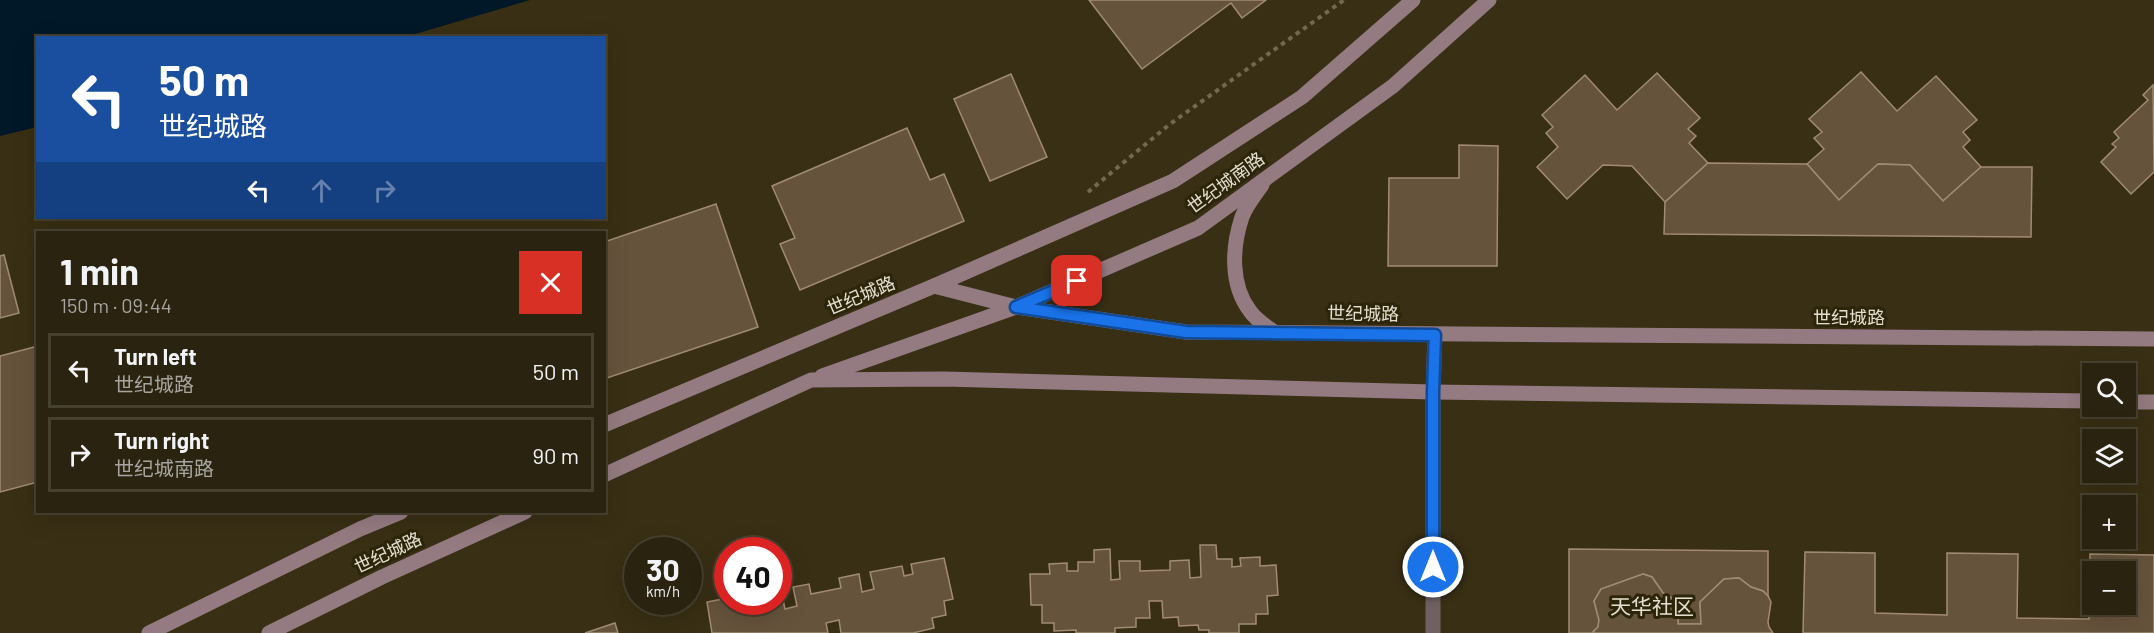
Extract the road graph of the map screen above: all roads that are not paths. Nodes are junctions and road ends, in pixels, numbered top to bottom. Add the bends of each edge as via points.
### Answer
1 (1413, 0) edge
2 (1489, 0) edge
3 (1266, 178) junction
4 (934, 286) junction
5 (1016, 307) junction
6 (1274, 332) junction
7 (1435, 335) junction
8 (2154, 339) edge
9 (811, 380) junction
10 (1433, 392) junction
11 (2082, 401) edge
12 (2136, 402) edge
13 (2154, 402) edge
14 (606, 424) edge
15 (606, 474) edge
16 (399, 513) edge
17 (523, 513) edge
18 (149, 633) edge
19 (269, 633) edge
20 (1433, 633) edge

1 - 4 main road via 1302,98 1173,181
2 - 3 main road, 世纪城南路 via 1393,86
3 - 5 main road, 世纪城南路 via 1198,228
3 - 6 main road via 1243,215 1236,240 1235,266 1238,291 1250,312
4 - 5 main road, 世纪城路
4 - 14 main road, 世纪城路
5 - 6 main road, 世纪城路 via 1186,332
5 - 9 main road, 世纪城南路
6 - 7 main road, 世纪城路
7 - 8 main road, 世纪城路
7 - 10 street
9 - 10 main road via 944,379
9 - 15 main road
10 - 11 main road
10 - 20 street
12 - 13 main road
16 - 18 main road, 世纪城路
17 - 19 main road, 世纪城路

